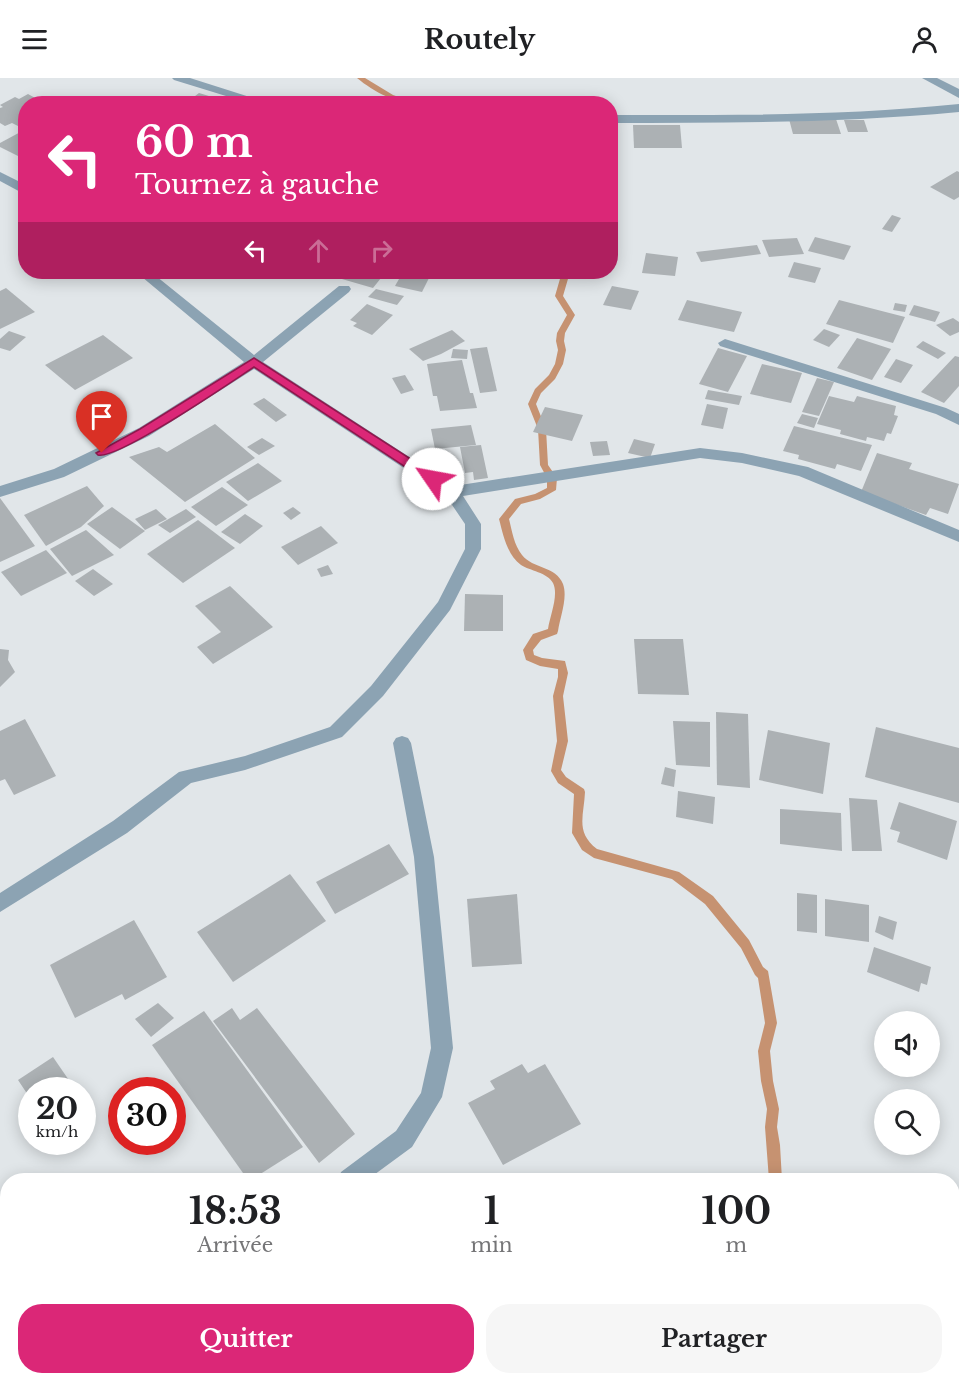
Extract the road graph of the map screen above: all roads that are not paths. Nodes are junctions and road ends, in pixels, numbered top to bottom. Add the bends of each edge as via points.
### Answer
1 (178, 78) edge
2 (928, 78) edge
3 (959, 94) edge
4 (239, 96) edge
5 (959, 108) edge
6 (618, 119) edge
7 (0, 176) edge
8 (18, 186) edge
9 (152, 279) edge
10 (344, 289) dead end
11 (725, 343) dead end
12 (254, 362) junction
13 (959, 420) edge
14 (0, 492) edge
15 (452, 492) junction
16 (959, 536) edge
17 (402, 743) dead end
18 (0, 903) edge
19 (358, 1173) edge

1 - 4 street
2 - 3 street
5 - 6 street via 886,115
7 - 8 street
9 - 12 street
10 - 12 street
11 - 13 street
12 - 14 street via 144,432 60,473
12 - 15 street
15 - 16 street via 700,453 803,471
15 - 18 street via 473,524 473,549 444,606 377,691 336,732 245,763 186,777 120,827
17 - 19 street via 424,857 442,1048 431,1097 404,1139

